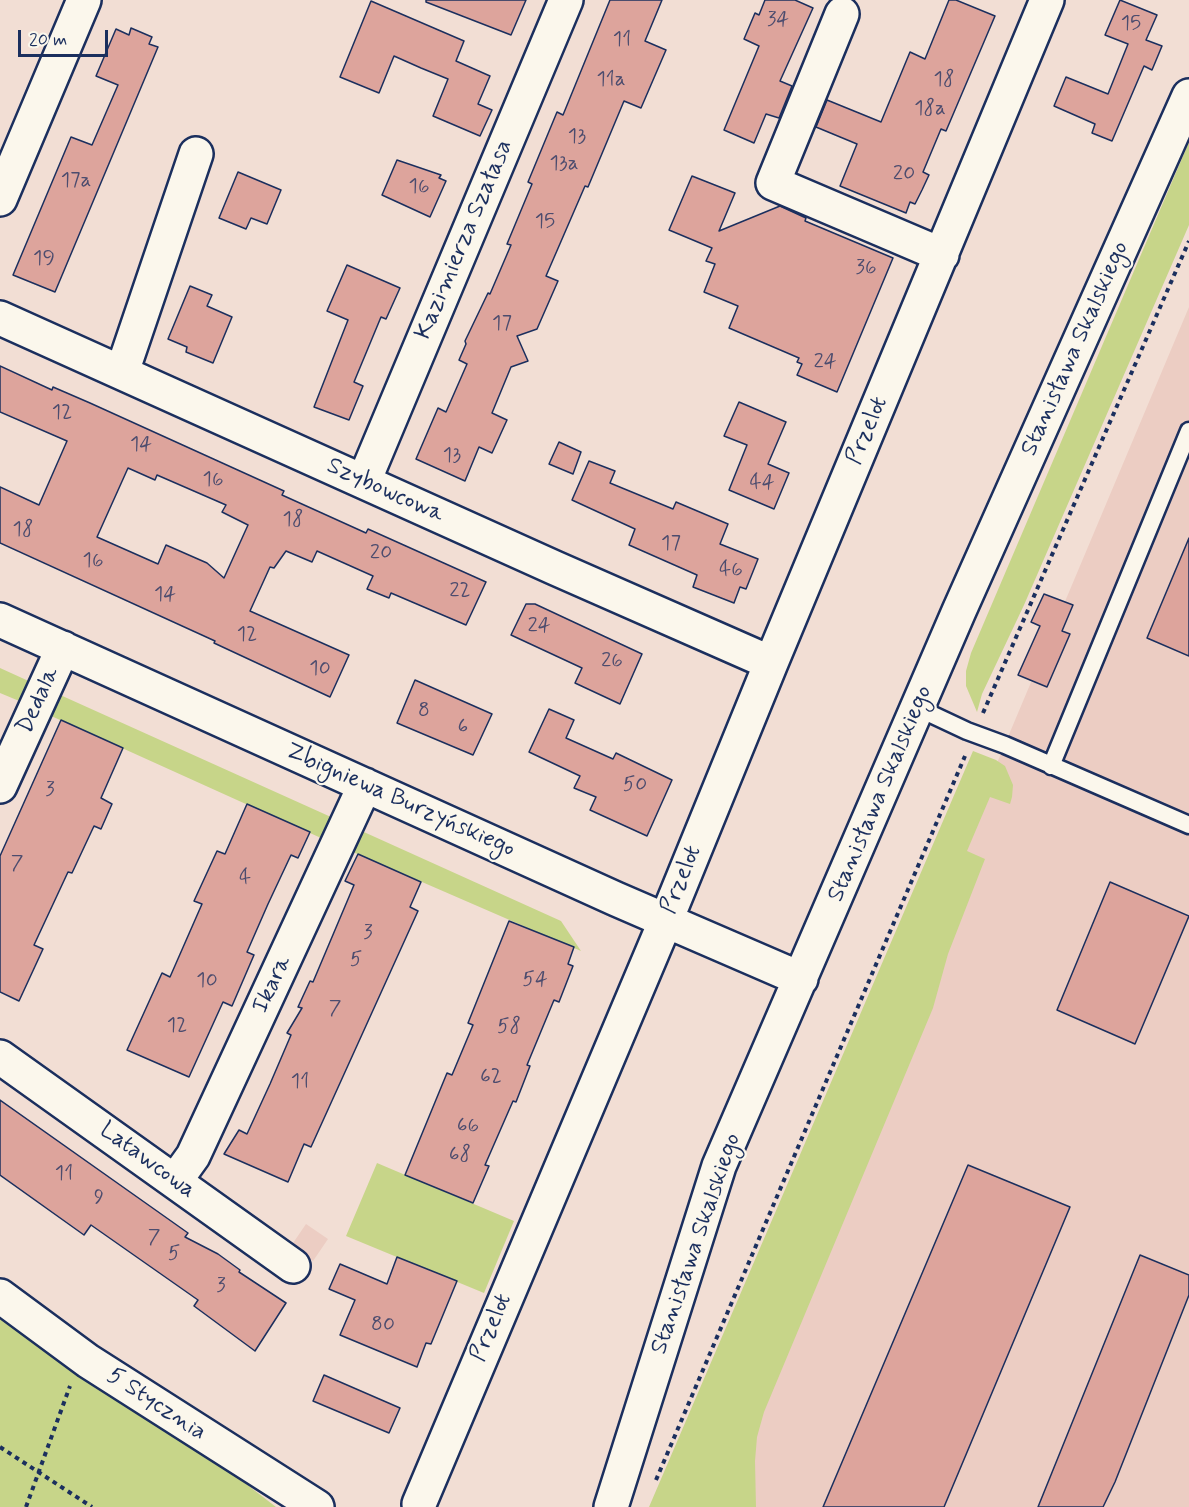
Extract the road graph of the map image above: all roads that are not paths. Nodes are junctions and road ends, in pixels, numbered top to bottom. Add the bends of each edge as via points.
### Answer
1 (84, 0) edge
2 (566, 0) edge
3 (1047, 0) edge
4 (842, 14) dead end
5 (1189, 96) edge
6 (196, 154) dead end
7 (0, 199) edge
8 (942, 255) junction
9 (0, 318) edge
10 (122, 372) junction
11 (1189, 431) edge
12 (364, 481) junction
13 (0, 620) edge
14 (63, 648) junction
15 (771, 663) junction
16 (918, 708) junction
17 (1051, 766) junction
18 (365, 785) junction
19 (0, 786) edge
20 (1189, 825) edge
21 (666, 920) junction
22 (801, 979) junction
23 (0, 1057) edge
24 (175, 1181) junction
25 (293, 1266) dead end
26 (0, 1296) edge
27 (419, 1504) dead end
28 (317, 1507) edge
29 (611, 1507) edge

1 - 7 street
2 - 12 street, Kazimierza Szałasa
3 - 8 street, Przelot
4 - 8 street via 773,183
5 - 16 street, Stanisława Skalskiego
6 - 10 street
8 - 15 street, Przelot
9 - 10 street, Szybowcowa
10 - 12 street, Szybowcowa
11 - 17 lane
12 - 15 street, Szybowcowa
13 - 14 street, Zbigniewa Burzyńskiego
14 - 18 street, Zbigniewa Burzyńskiego
14 - 19 street, Dedala
15 - 21 street, Przelot
16 - 17 lane
16 - 22 street, Stanisława Skalskiego
17 - 20 lane
18 - 21 street, Zbigniewa Burzyńskiego
18 - 24 street, Ikara via 193,1156
21 - 22 street, Zbigniewa Burzyńskiego
21 - 27 street, Przelot
22 - 29 street, Stanisława Skalskiego via 719,1166
23 - 24 street, Latawcowa
24 - 25 street, Latawcowa
26 - 28 street, 5 Stycznia via 85,1359

